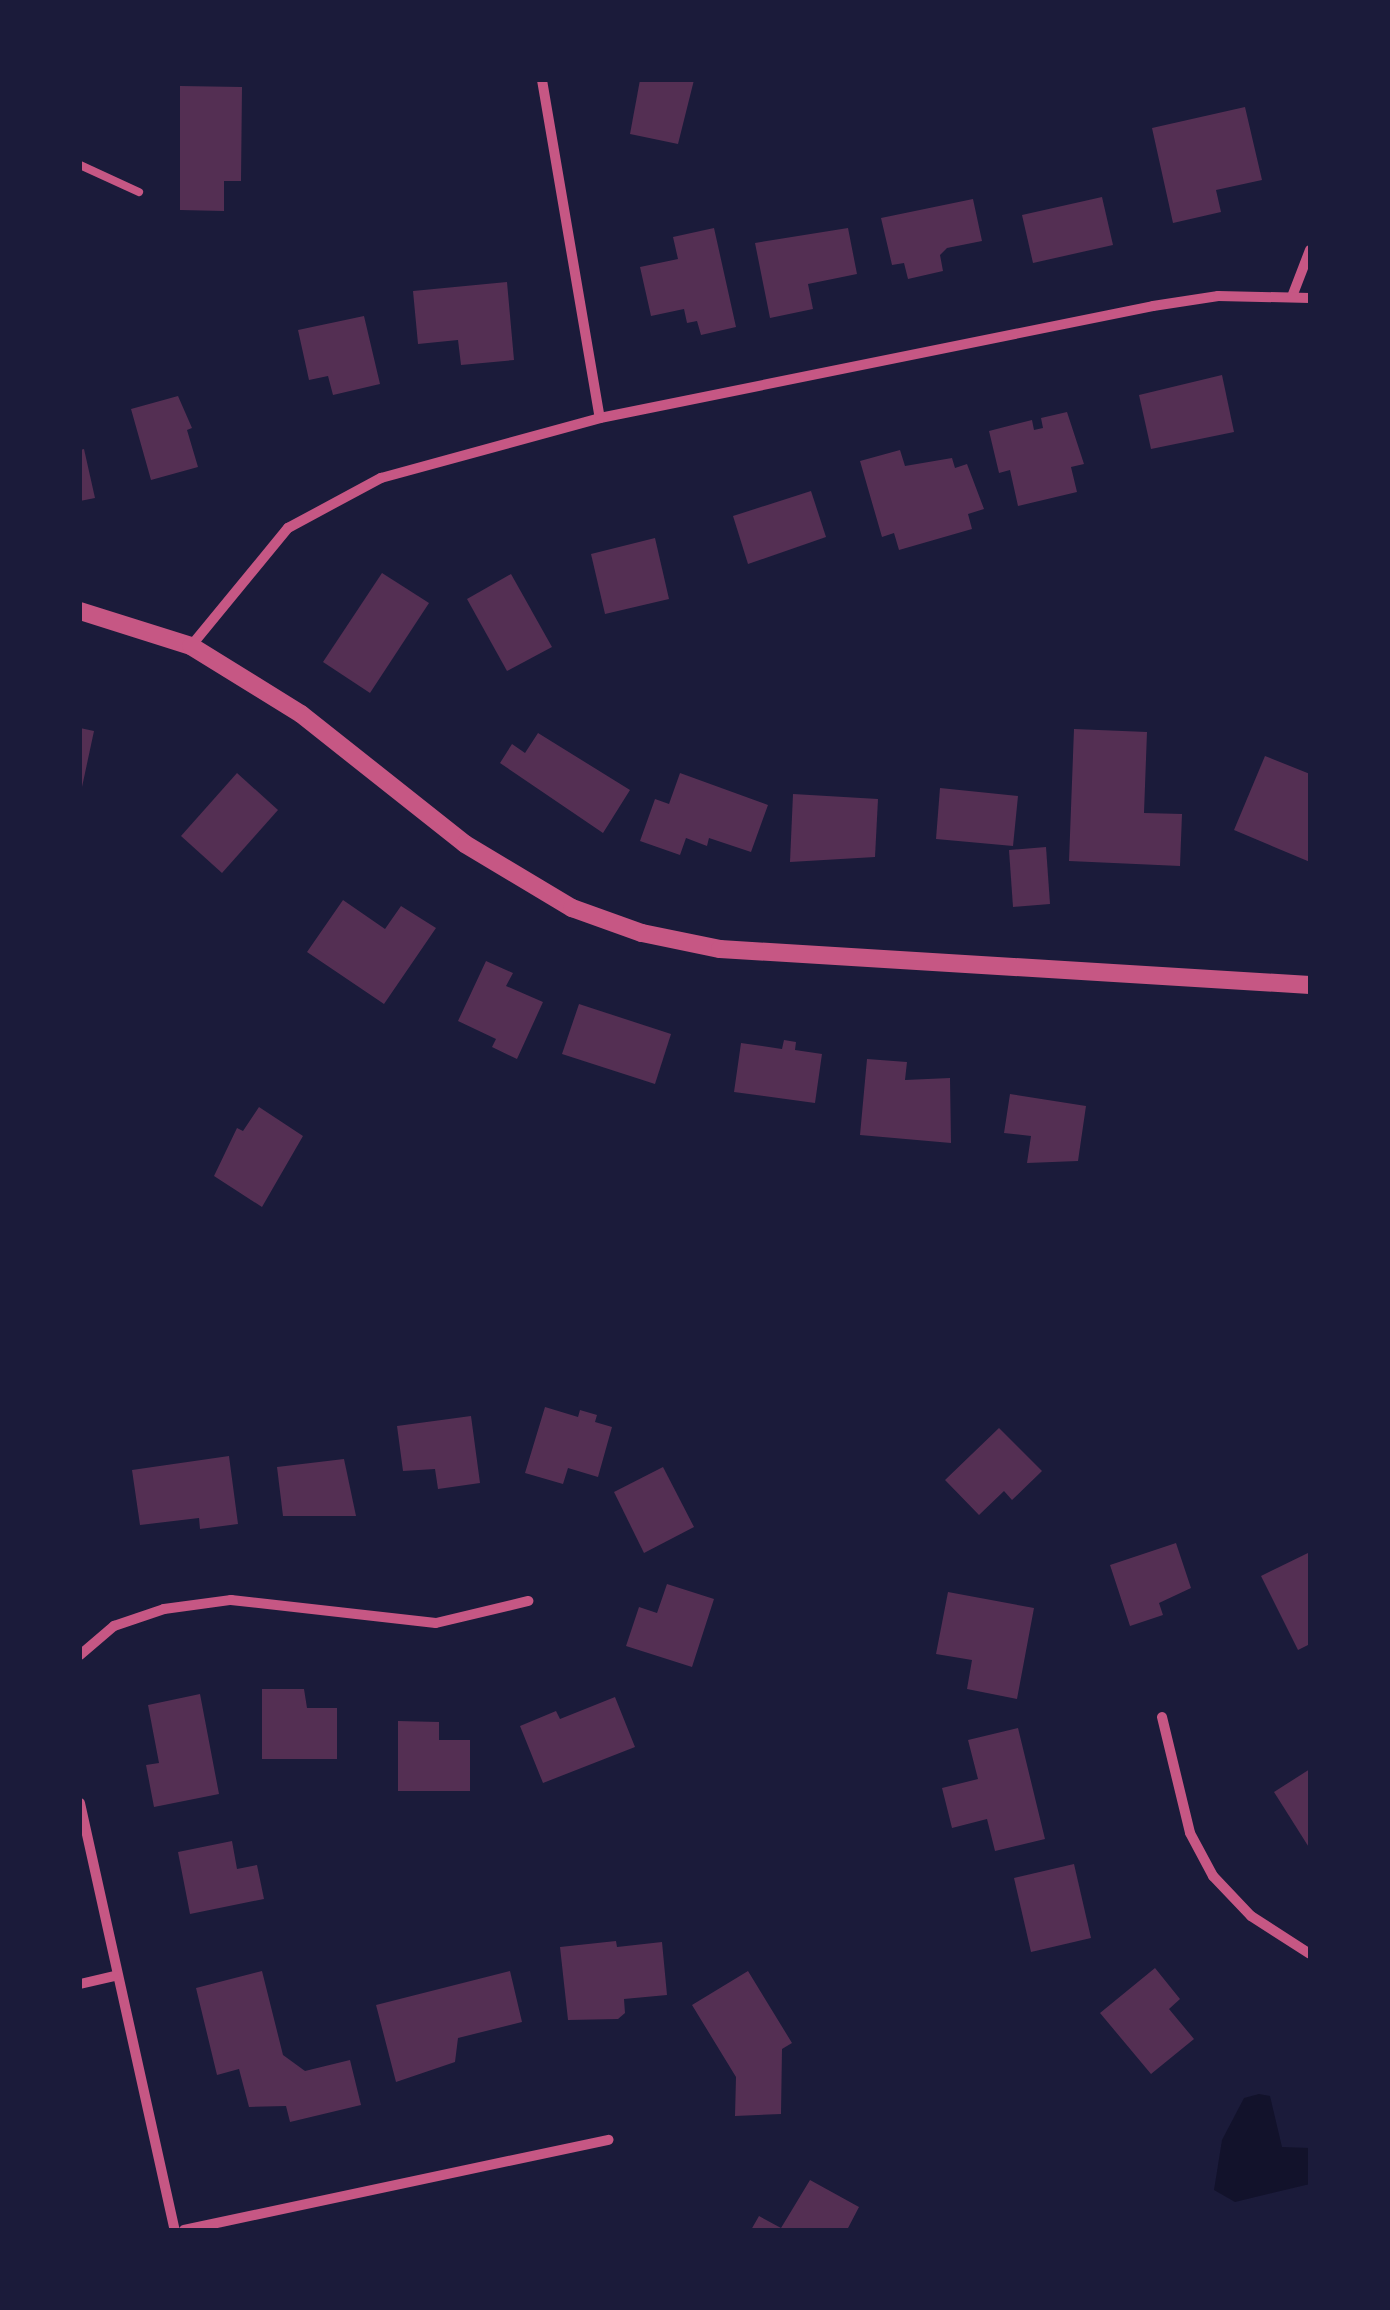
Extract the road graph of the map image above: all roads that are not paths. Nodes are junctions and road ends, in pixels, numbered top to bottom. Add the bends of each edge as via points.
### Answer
1 (542, 80) edge
2 (80, 166) edge
3 (139, 192) dead end
4 (1310, 250) edge
5 (1294, 294) junction
6 (1310, 298) edge
7 (600, 418) junction
8 (80, 610) edge
9 (191, 646) junction
10 (1310, 985) edge
11 (528, 1601) dead end
12 (82, 1652) edge
13 (1162, 1717) dead end
14 (80, 1803) edge
15 (1310, 1954) edge
16 (116, 1976) junction
17 (80, 1984) edge
18 (609, 2140) dead end
19 (176, 2230) edge
20 (184, 2230) edge

1 - 7 street
2 - 3 lane
4 - 5 street
5 - 6 street
5 - 7 street via 1153,306
7 - 9 street via 381,478 322,505 267,550
8 - 9 street
9 - 10 street via 301,714 465,844 572,908 642,933 720,949
11 - 12 street via 436,1623 231,1600 164,1609 114,1626
13 - 15 street via 1190,1833 1212,1876 1250,1916
14 - 16 street
16 - 17 street
16 - 19 street
18 - 20 street

